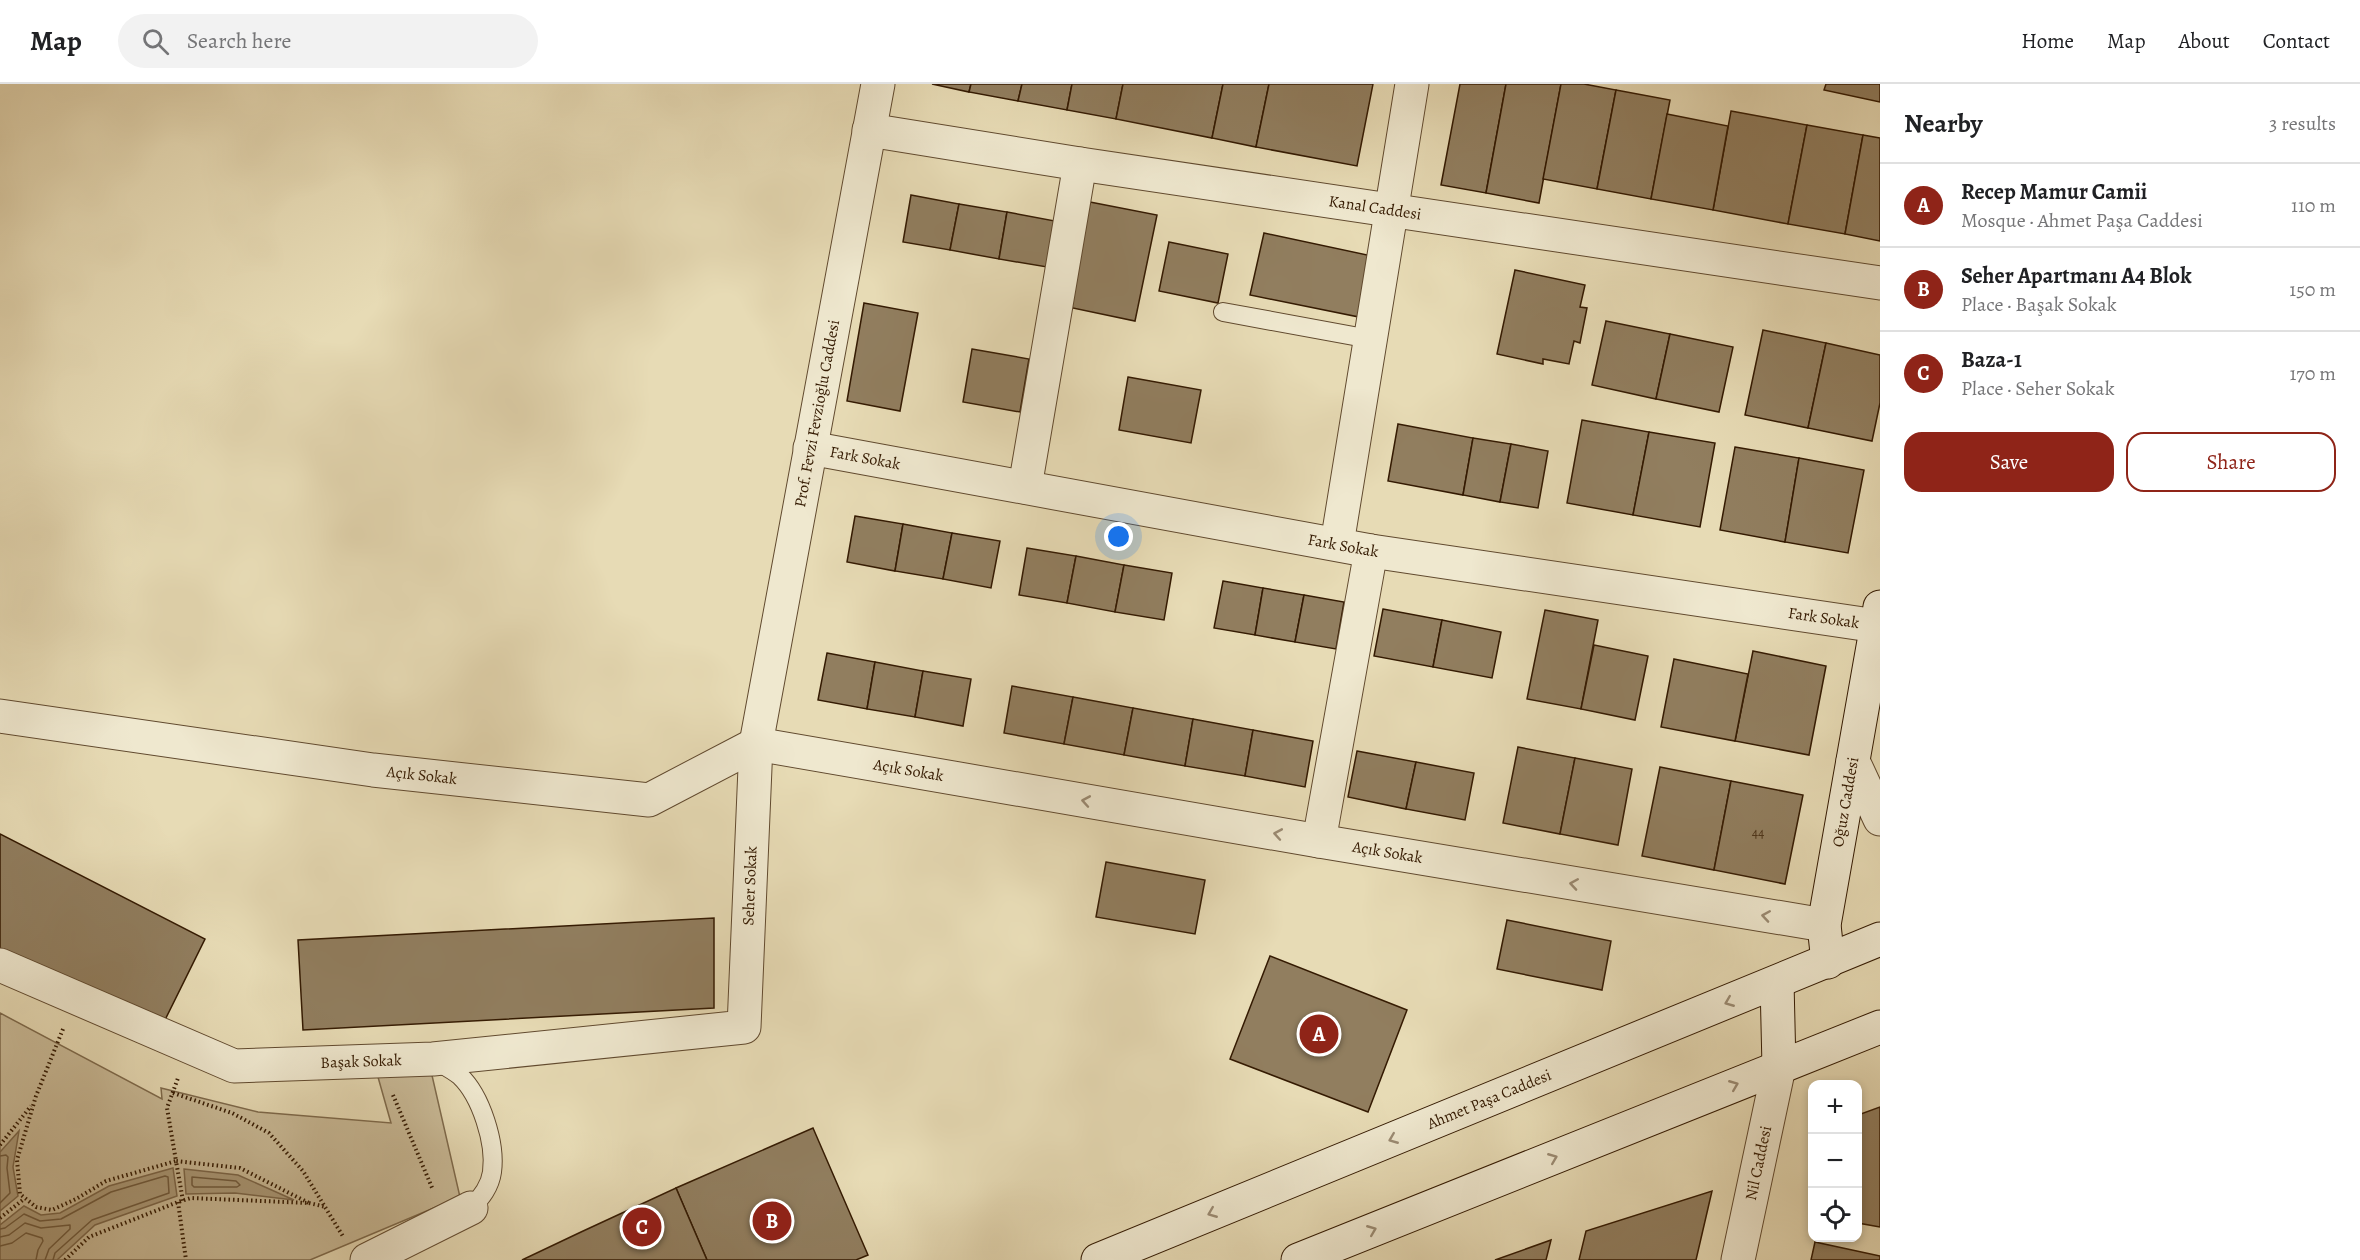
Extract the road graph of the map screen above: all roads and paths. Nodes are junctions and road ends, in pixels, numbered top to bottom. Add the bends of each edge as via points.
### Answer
1 (878, 84) edge
2 (1412, 84) edge
3 (869, 130) junction
4 (1080, 164) junction
5 (1390, 210) junction
6 (1880, 283) edge
7 (1223, 312) dead end
8 (1370, 339) junction
9 (810, 448) junction
10 (1025, 487) junction
11 (1337, 544) junction
12 (1371, 551) junction
13 (1878, 617) edge
14 (0, 716) edge
15 (756, 744) junction
16 (1853, 761) junction
17 (1880, 819) edge
18 (1319, 841) junction
19 (1824, 925) junction
20 (1880, 939) edge
21 (1828, 962) junction
22 (0, 965) edge
23 (1777, 982) junction
24 (77, 998) junction
25 (744, 1027) joint
26 (1880, 1028) edge
27 (190, 1047) junction
28 (433, 1059) junction
29 (378, 1061) junction
30 (1779, 1067) junction
31 (173, 1093) junction
32 (33, 1103) junction
33 (0, 1145) edge
34 (176, 1161) junction
35 (24, 1199) junction
36 (181, 1202) junction
37 (309, 1203) junction
38 (326, 1207) junction
39 (459, 1215) junction
40 (0, 1218) edge
41 (357, 1251) edge
42 (1333, 1253) edge
43 (65, 1260) edge
44 (186, 1260) edge
45 (1098, 1260) edge
46 (1299, 1260) edge
47 (1738, 1260) edge

1 - 3 street, Prof. Fevzi Fevzioğlu Caddesi
2 - 5 street
3 - 4 street, Kanal Caddesi
3 - 9 street, Prof. Fevzi Fevzioğlu Caddesi
4 - 5 street, Kanal Caddesi
4 - 10 street
5 - 6 street, Kanal Caddesi
5 - 8 street
7 - 8 lane
8 - 11 street
9 - 10 street, Fark Sokak
9 - 15 street, Prof. Fevzi Fevzioğlu Caddesi
10 - 11 street, Fark Sokak
11 - 12 street, Fark Sokak
12 - 13 street, Fark Sokak
12 - 18 street
13 - 16 street, Oğuz Caddesi
14 - 15 street, Açık Sokak via 373,770 649,800
18 -> 15 street, Açık Sokak
15 - 25 street, Seher Sokak
16 - 17 street
16 - 19 street, Oğuz Caddesi
19 -> 18 street, Açık Sokak
19 - 21 street, Oğuz Caddesi
20 - 21 street, Ahmet Paşa Caddesi
21 - 23 street, Ahmet Paşa Caddesi
22 - 24 street, Başak Sokak
23 - 30 street, Nil Caddesi
23 -> 45 street, Ahmet Paşa Caddesi
24 - 27 street, Başak Sokak
24 - 32 path
25 - 28 street, Başak Sokak
26 - 30 street
27 - 29 street, Başak Sokak via 234,1066
27 - 31 path
28 - 29 street, Başak Sokak
28 - 39 lane via 459,1075 470,1090 490,1136 492,1172 485,1193
29 - 39 path
42 -> 30 street
30 - 47 street, Nil Caddesi
31 - 34 path via 167,1108
31 - 38 path via 232,1113 269,1133 303,1171
32 - 33 path
32 - 35 path via 17,1160 20,1194
34 - 35 path via 106,1181 51,1210
34 - 36 path
34 - 37 path via 240,1168
35 - 40 path
36 - 37 path via 191,1198
36 - 43 path via 89,1237
36 - 44 path
37 - 38 path
38 - 41 path
39 - 41 street
42 - 46 street

